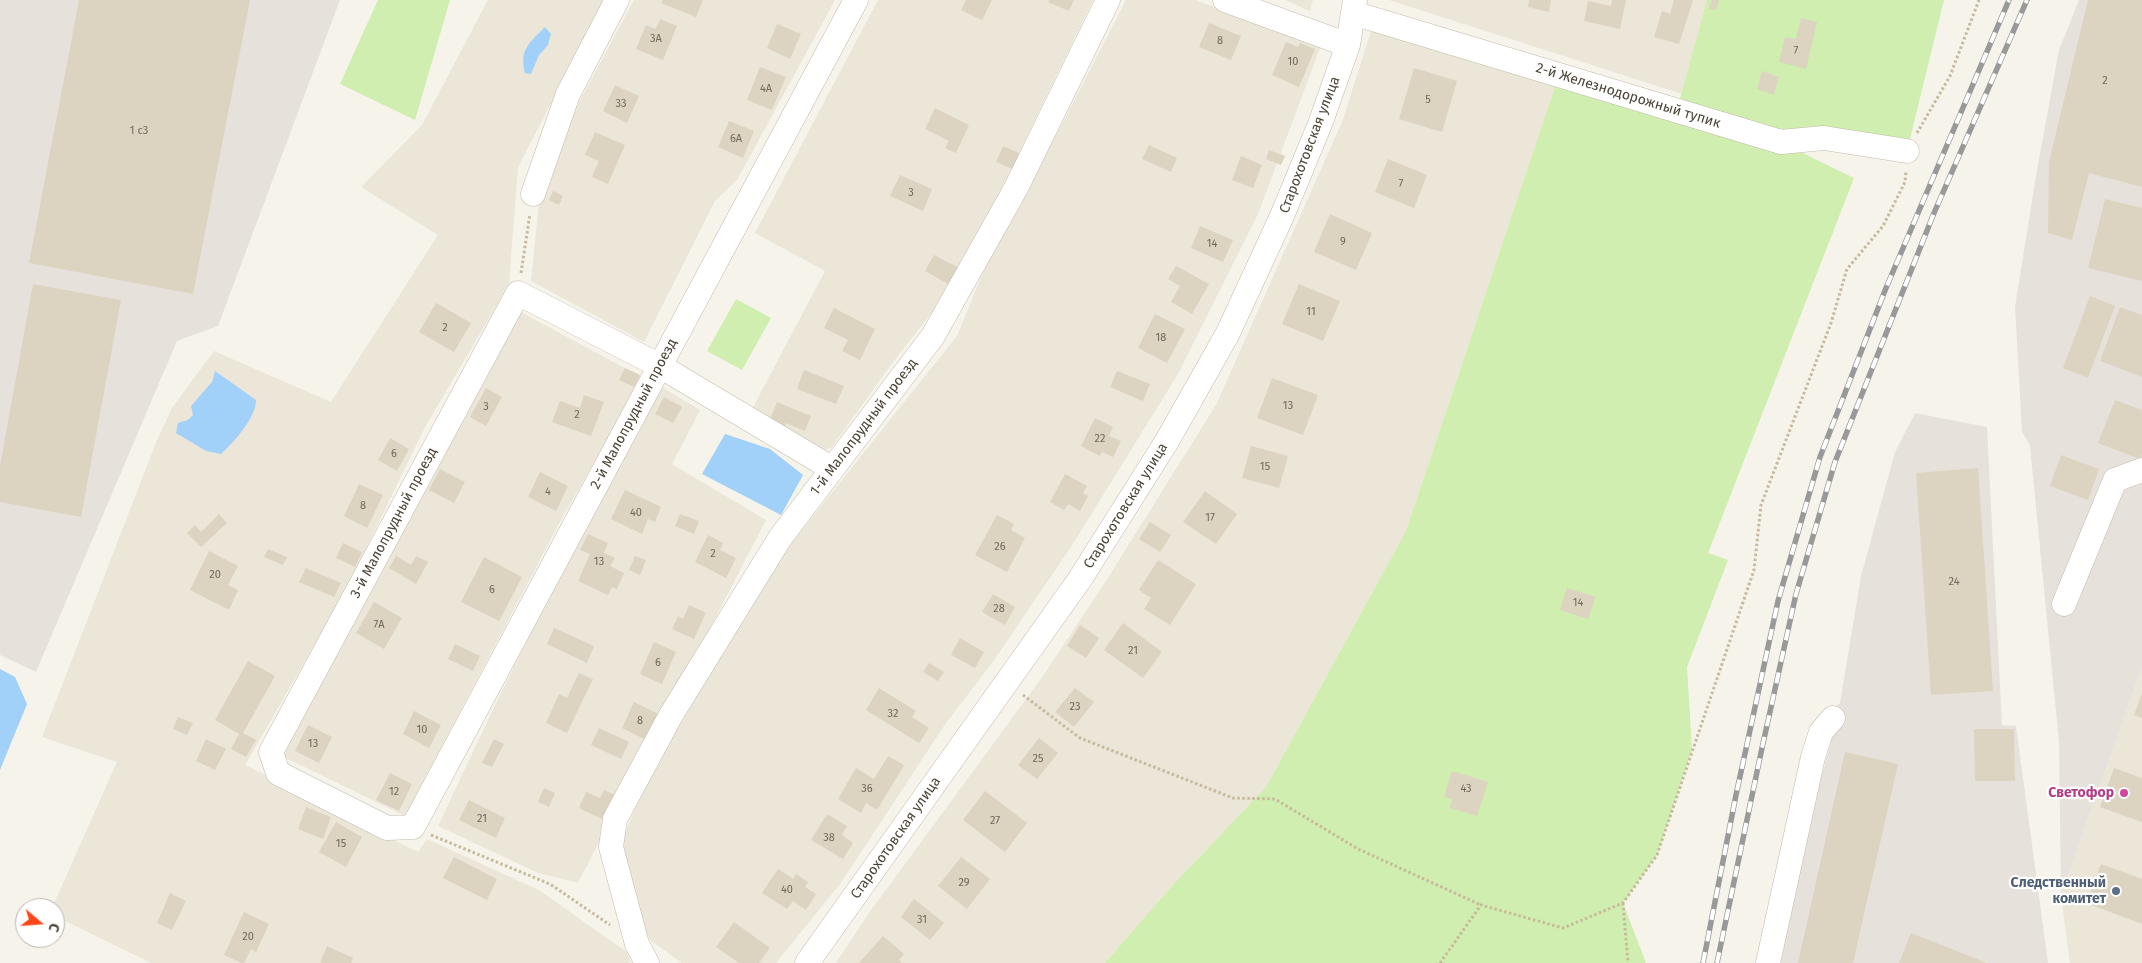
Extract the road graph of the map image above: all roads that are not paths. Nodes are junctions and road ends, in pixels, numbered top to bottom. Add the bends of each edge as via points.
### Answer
1 (618, 0) edge
2 (856, 0) edge
3 (1108, 0) edge
4 (1225, 0) edge
5 (1354, 7) edge
6 (1348, 45) junction
7 (1907, 151) road end
8 (533, 194) road end
9 (660, 366) junction
10 (831, 468) junction
11 (2142, 470) edge
12 (2064, 604) dead end
13 (1832, 718) dead end
14 (413, 827) joint
15 (642, 954) edge
16 (807, 963) edge
17 (1768, 963) edge

1 - 8 street via 568,94
2 - 9 street, 2-й Малопрудный проезд
3 - 10 street, 1-й Малопрудный проезд via 1016,188 933,336
4 - 6 street
5 - 6 street, Старохотовская улица
5 - 7 street, 2-й Железнодорожный тупик via 1781,142 1824,138
6 - 16 street, Старохотовская улица via 1282,216 1228,333 1168,441 1080,579
9 - 10 street
9 - 14 street, 2-й Малопрудный проезд
9 - 14 street, 3-й Малопрудный проезд via 518,293 271,752 278,773 387,828
10 - 15 street, 1-й Малопрудный проезд via 780,538 672,715 615,819 611,847
11 - 12 street via 2115,480
13 - 17 street via 1821,732 1813,757

